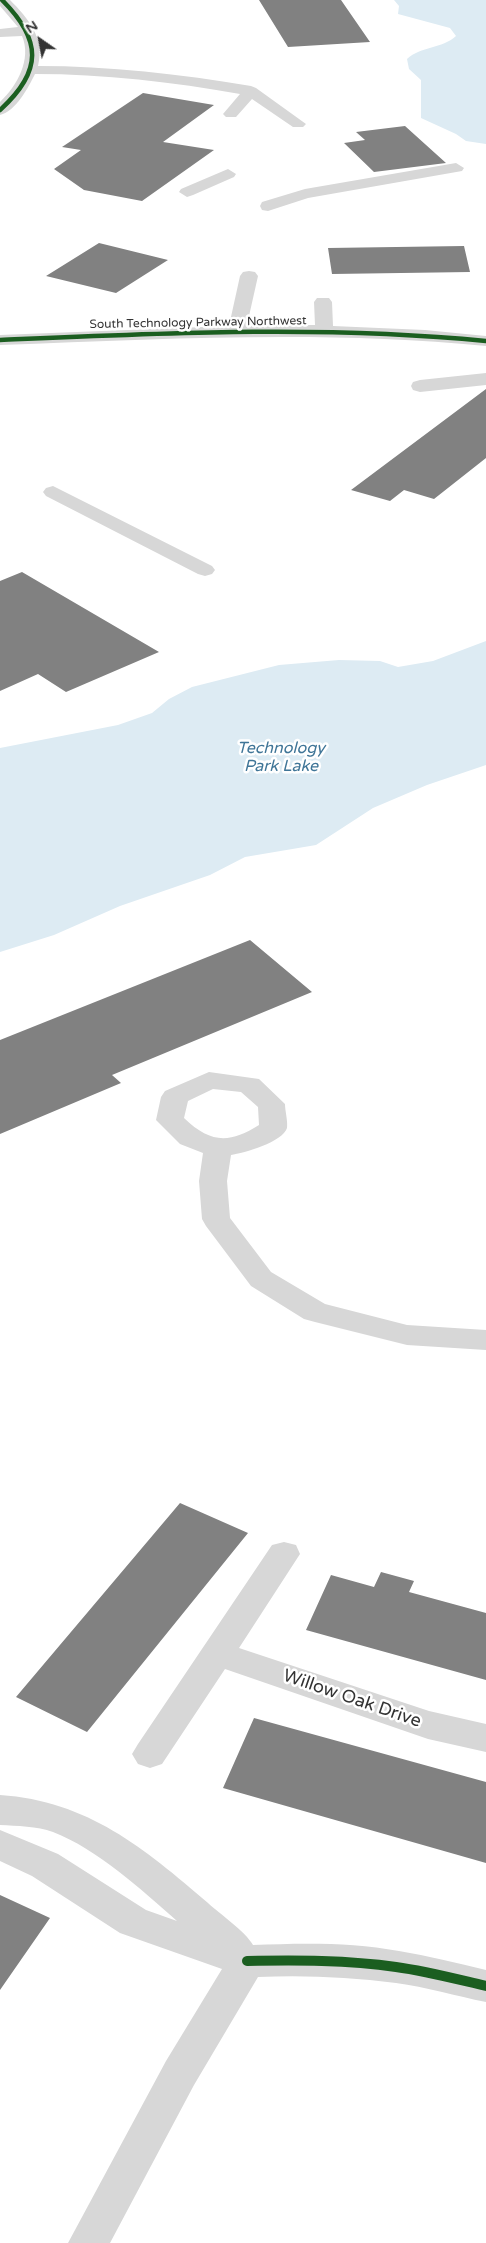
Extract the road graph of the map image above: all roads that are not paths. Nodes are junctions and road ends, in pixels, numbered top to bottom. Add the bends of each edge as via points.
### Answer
1 (2, 0) edge
2 (28, 31) junction
3 (0, 33) edge
4 (30, 70) junction
5 (251, 91) junction
6 (0, 110) edge
7 (230, 114) dead end
8 (298, 124) dead end
9 (456, 168) dead end
10 (228, 174) dead end
11 (187, 192) dead end
12 (268, 206) dead end
13 (248, 276) dead end
14 (323, 302) dead end
15 (486, 323) edge
16 (237, 331) junction
17 (324, 332) junction
18 (464, 338) junction
19 (0, 340) edge
20 (486, 341) edge
21 (486, 379) edge
22 (420, 386) dead end
23 (53, 492) dead end
24 (205, 570) dead end
25 (218, 1148) dead end
26 (486, 1340) edge
27 (284, 1554) dead end
28 (219, 1654) junction
29 (486, 1738) edge
30 (150, 1754) dead end
31 (0, 1810) edge
32 (0, 1845) edge
33 (247, 1961) junction
34 (486, 1986) edge
35 (88, 2243) edge

1 - 2 street
2 - 3 street
2 - 4 street via 32,48
4 - 5 street via 77,70 187,80
4 - 6 street via 21,87
5 - 7 street
5 - 8 street
9 - 12 street via 305,194
10 - 11 street
13 - 16 street
14 - 17 street
15 - 18 street
16 - 17 street, South Technology Parkway Northwest
16 - 19 street, South Technology Parkway Northwest
17 - 18 street, South Technology Parkway Northwest
18 - 20 street, South Technology Parkway Northwest
21 - 22 street
23 - 24 street
25 - 26 street via 212,1181 216,1219 261,1279 315,1312 407,1335
27 - 28 street
28 - 29 street, Willow Oak Drive via 428,1724
28 - 30 street
31 - 33 street via 18,1810 66,1822 107,1846 176,1897
32 - 33 street via 45,1865 133,1922
33 - 34 street via 347,1961 398,1967
33 - 35 street via 180,2073

